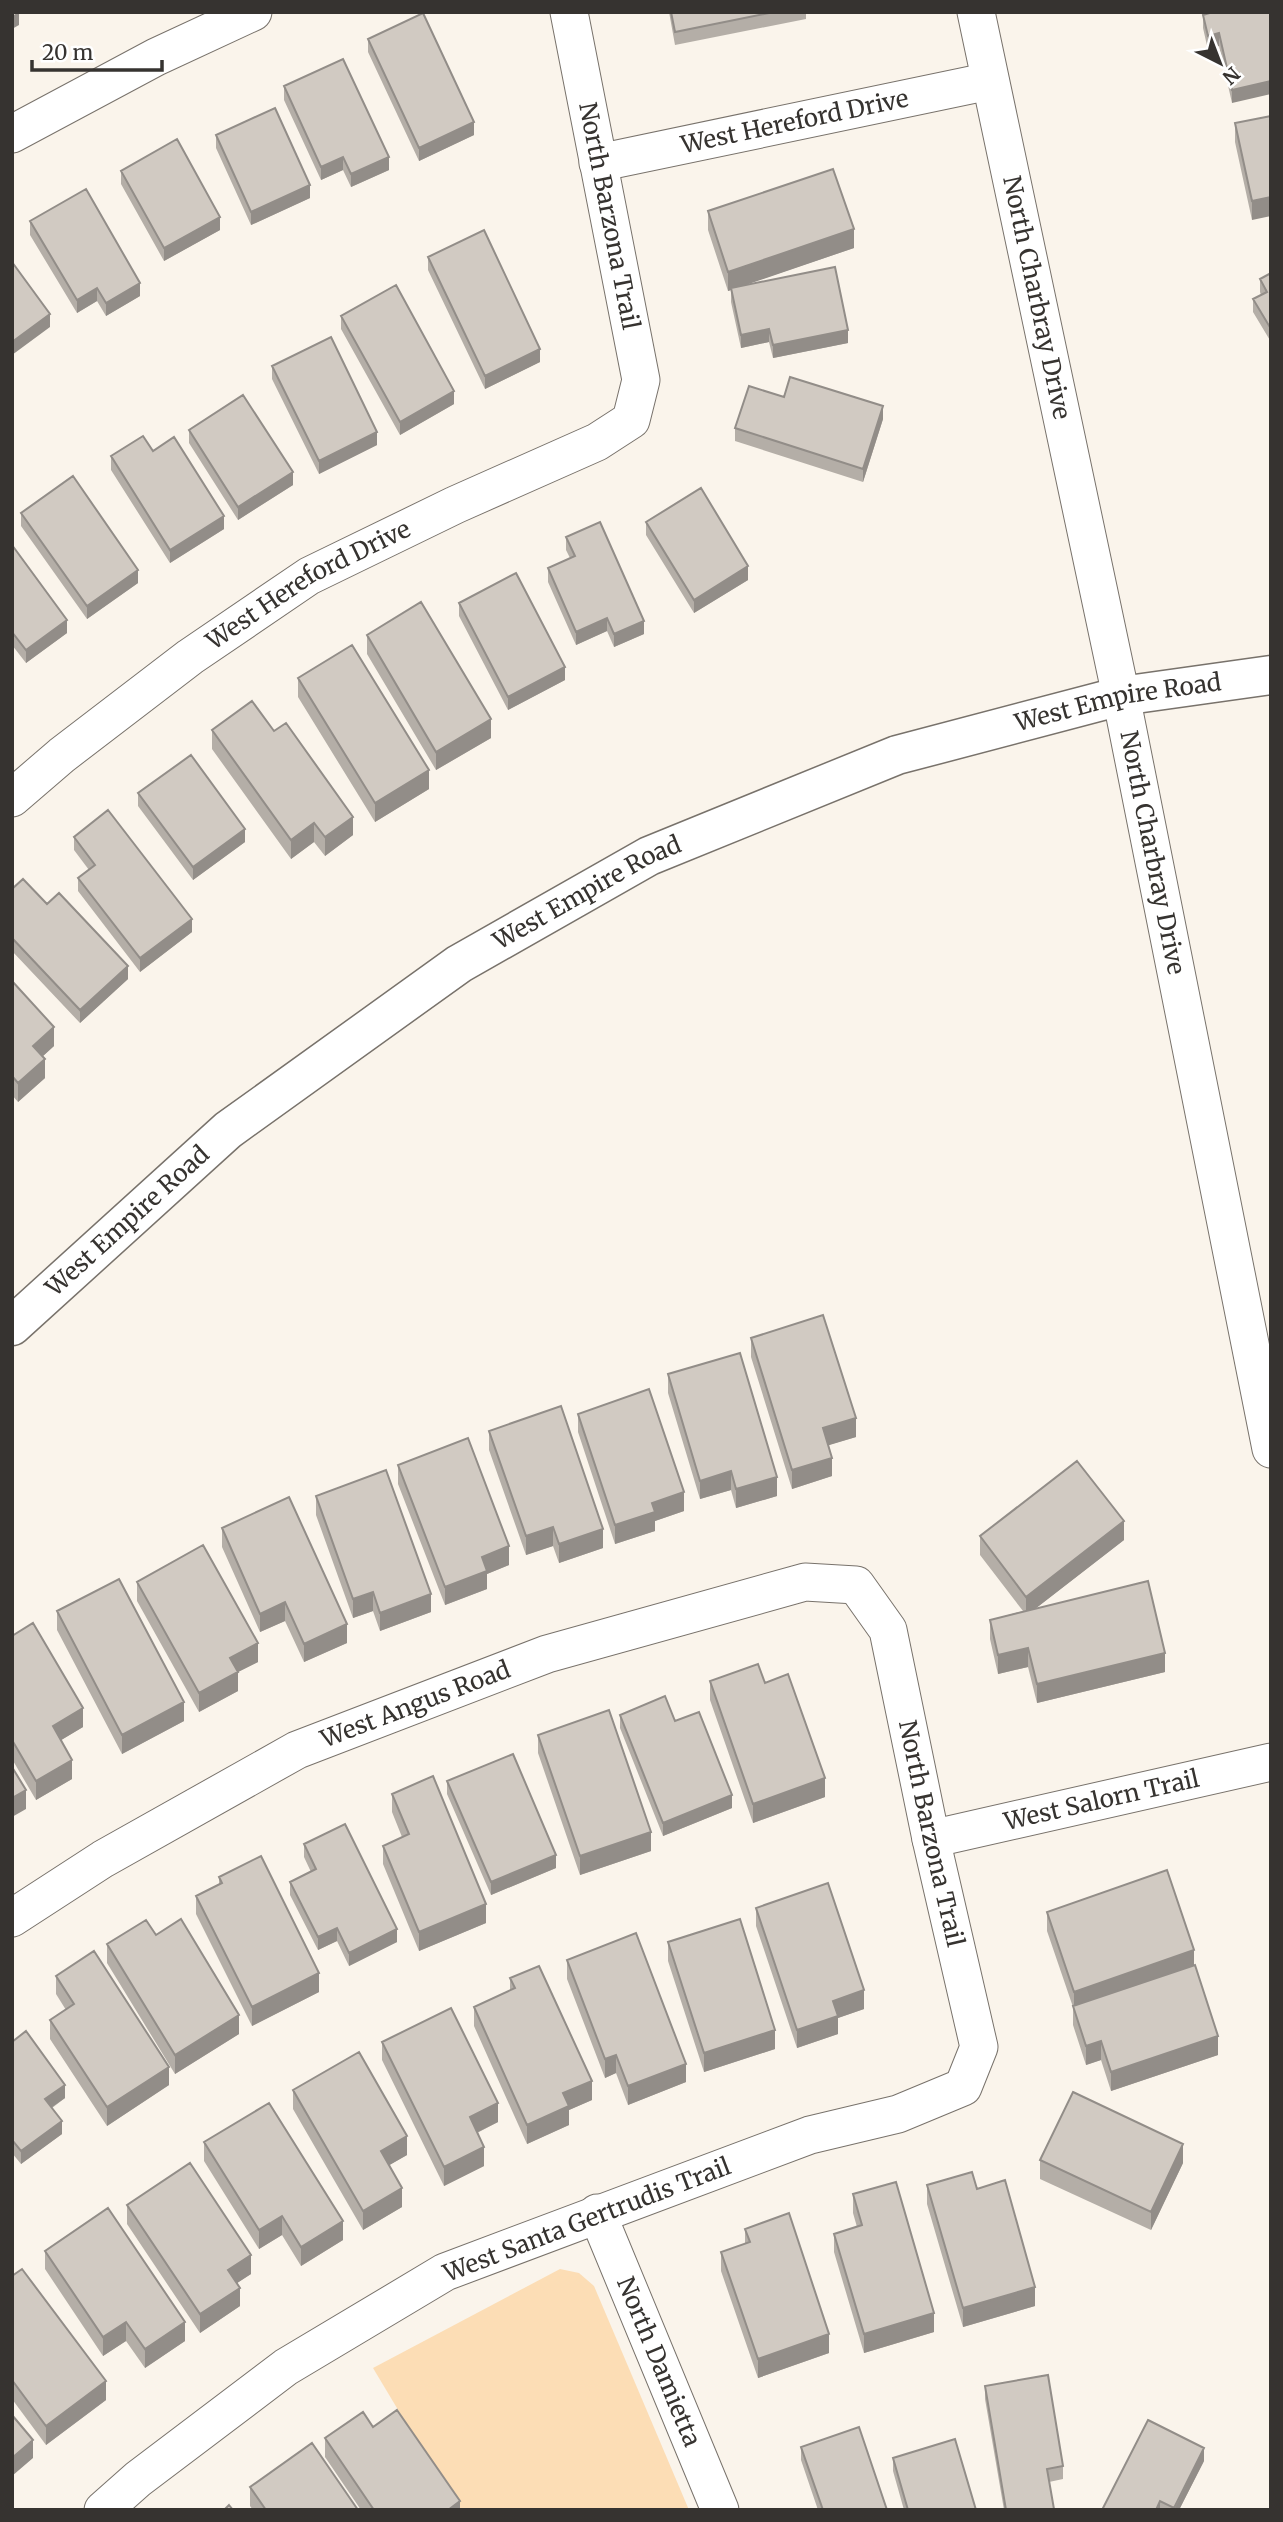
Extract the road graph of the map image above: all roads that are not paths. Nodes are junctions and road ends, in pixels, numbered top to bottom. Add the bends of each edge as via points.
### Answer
1 (253, 12) edge
2 (569, 12) edge
3 (976, 12) edge
4 (990, 81) junction
5 (12, 134) edge
6 (598, 163) junction
7 (631, 420) joint
8 (1271, 675) edge
9 (1121, 696) junction
10 (12, 798) edge
11 (12, 1326) edge
12 (1271, 1449) edge
13 (856, 1585) joint
14 (1271, 1762) edge
15 (931, 1839) junction
16 (12, 1918) edge
17 (963, 2087) joint
18 (597, 2213) junction
19 (103, 2510) edge
20 (719, 2510) edge

1 - 5 street via 156,57
2 - 6 street, North Barzona Trail
3 - 4 street, North Charbray Drive
4 - 6 street, West Hereford Drive
4 - 9 street, North Charbray Drive
6 - 7 street, North Barzona Trail via 641,380
7 - 10 street, West Hereford Drive via 597,442 309,576 190,657
8 - 9 street, West Empire Road
9 - 11 street, West Empire Road via 897,755 649,856 459,964 228,1130
9 - 12 street, North Charbray Drive
13 - 15 street, North Barzona Trail via 888,1630
13 - 16 street, West Angus Road via 805,1582 547,1654 297,1750 103,1858
14 - 15 street, West Salorn Trail
15 - 17 street, North Barzona Trail via 979,2047
17 - 18 street, West Santa Gertrudis Trail via 898,2114 810,2135
18 - 19 street, West Santa Gertrudis Trail via 445,2273 286,2367
18 - 20 street, North Damietta

